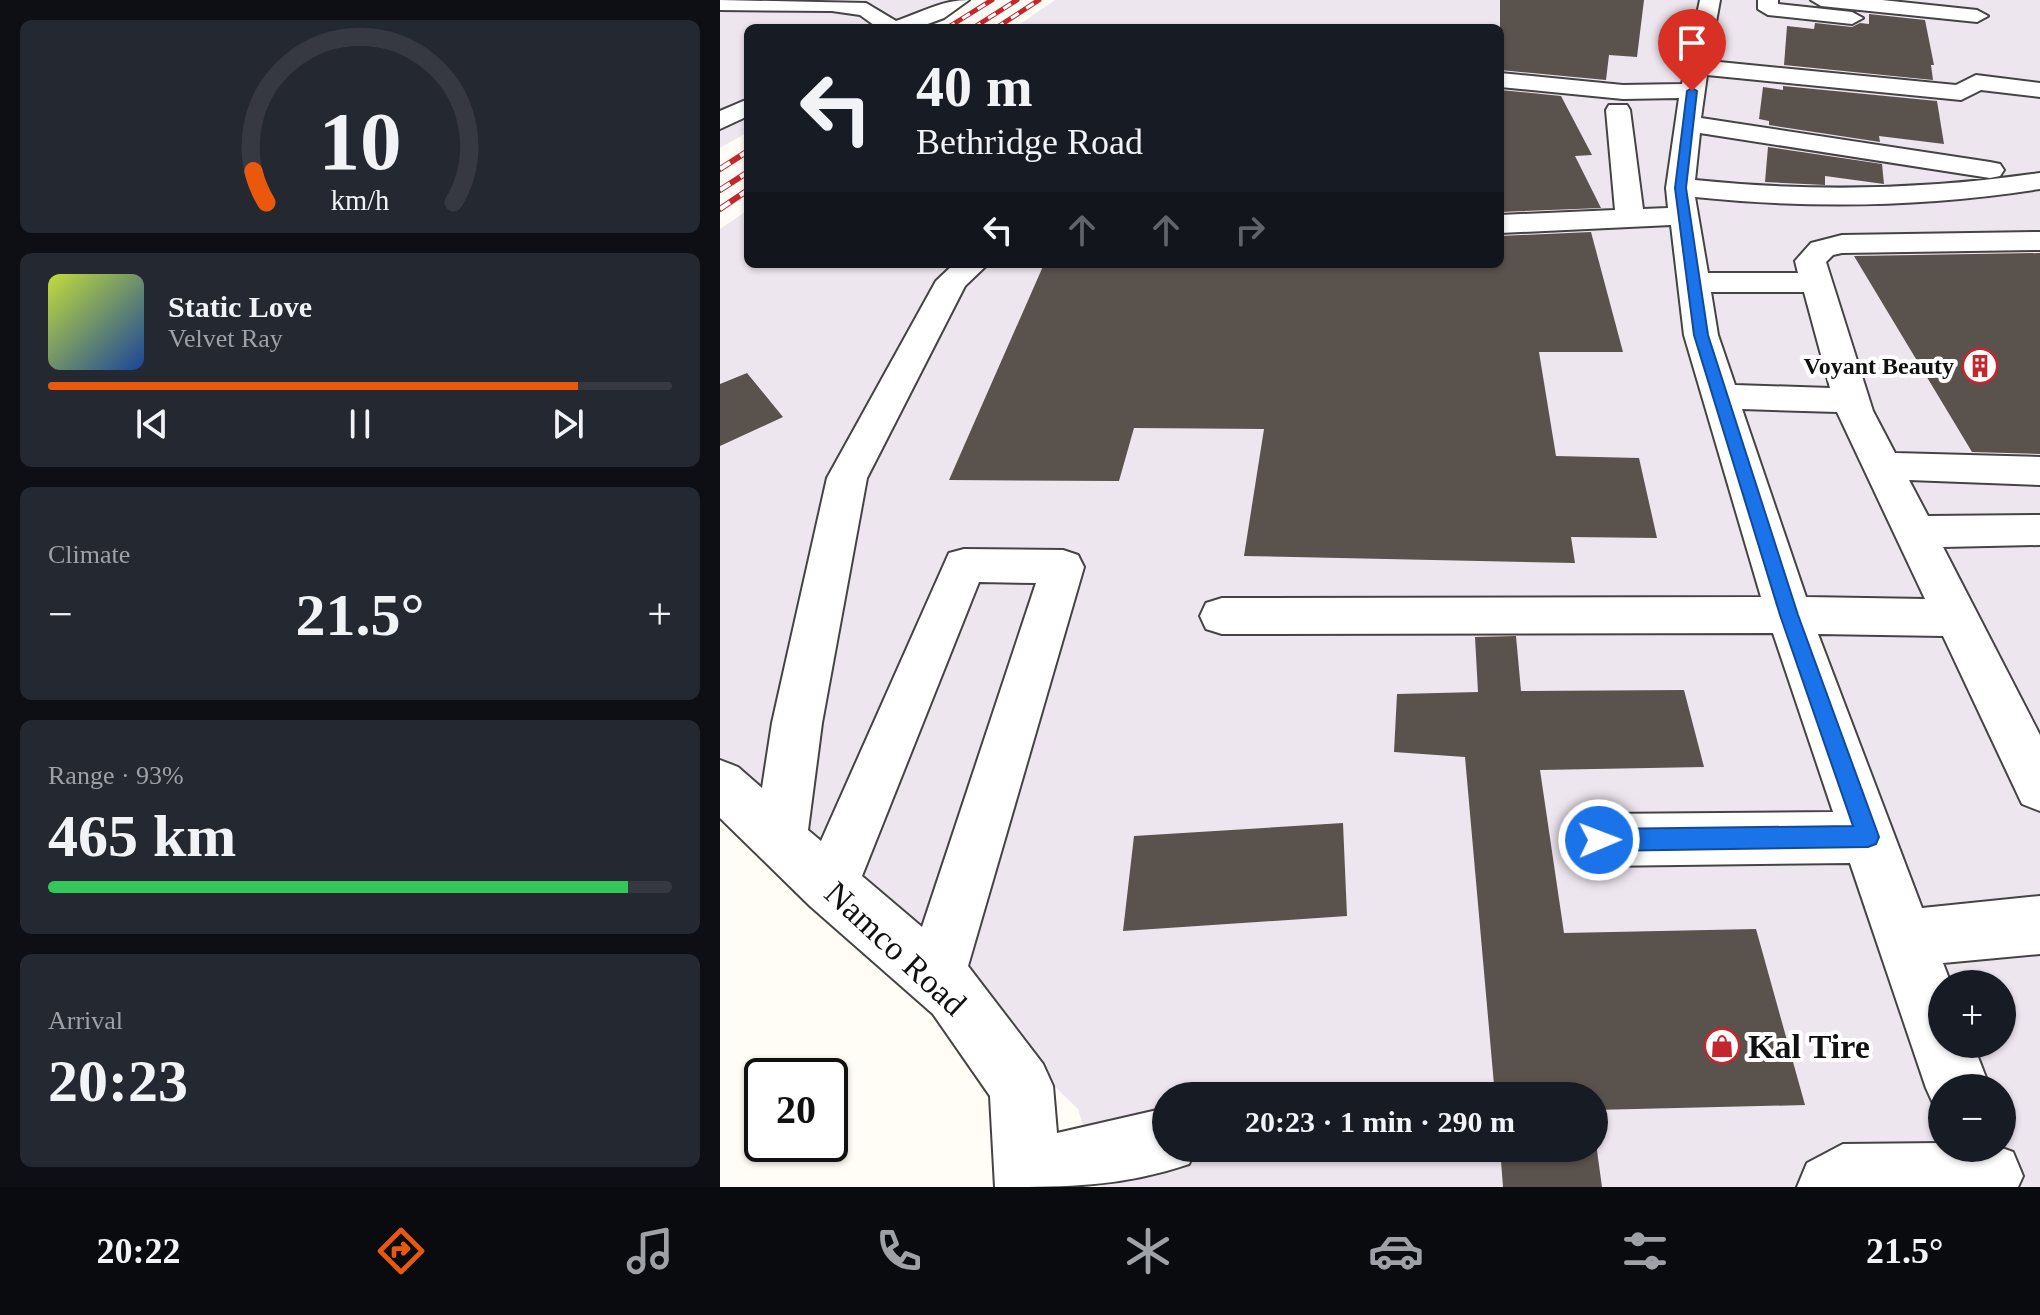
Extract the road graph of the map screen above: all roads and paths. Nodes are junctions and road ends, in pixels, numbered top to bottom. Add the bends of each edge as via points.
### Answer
1 (959, 0) edge
2 (1710, 0) edge
3 (1768, 0) edge
4 (1821, 0) edge
5 (1854, 3) junction
6 (720, 4) edge
7 (1977, 16) dead end
8 (888, 24) edge
9 (906, 24) edge
10 (1504, 80) edge
11 (2040, 90) edge
12 (1691, 99) junction
13 (1504, 103) edge
14 (744, 108) edge
15 (1618, 110) junction
16 (720, 121) edge
17 (2040, 179) edge
18 (1682, 201) junction
19 (1630, 219) junction
20 (1504, 224) edge
21 (2040, 241) edge
22 (968, 268) edge
23 (1693, 282) junction
24 (1817, 283) junction
25 (1718, 396) junction
26 (1852, 401) junction
27 (1882, 466) junction
28 (2040, 471) edge
29 (2040, 530) edge
30 (1915, 532) junction
31 (1789, 615) junction
32 (1222, 616) dead end
33 (1957, 618) junction
34 (720, 784) edge
35 (2040, 787) edge
36 (1868, 837) junction
37 (780, 840) junction
38 (1599, 840) dead end
39 (830, 886) junction
40 (2040, 925) edge
41 (1904, 938) junction
42 (935, 977) junction
43 (1953, 1074) edge
44 (1152, 1145) edge
45 (1987, 1170) edge
46 (1029, 1180) edge
47 (1831, 1187) edge

1 - 9 street
2 - 12 street
3 - 5 street via 1768,9 1855,18
4 - 5 street
5 - 7 street
6 - 8 street via 866,9
10 - 12 street
11 - 12 street via 1976,82 1961,93
12 - 15 street
12 - 17 street
12 - 18 street
13 - 15 street
14 - 16 street
15 - 19 street
17 - 18 street via 1992,190
18 - 19 street
18 - 23 street
19 - 20 street
21 - 24 street via 1842,244 1822,249 1810,261
22 - 37 street via 952,281 847,478 797,723
23 - 24 street
23 - 25 street
24 - 26 street
25 - 26 street
25 - 31 street
26 - 27 street
27 - 28 street
27 - 30 street
29 - 30 street
30 - 33 street
31 - 32 street
31 - 33 street
31 - 36 street
33 - 35 street
34 - 37 street, Namco Road
36 - 38 street
36 - 41 street
37 - 39 street, Namco Road
39 - 42 street, Namco Road
39 - 42 street via 964,565 1063,567
40 - 41 street
41 - 43 street
42 - 46 street, Namco Road via 954,993 1021,1086
44 - 46 street
45 - 47 street via 1843,1178

